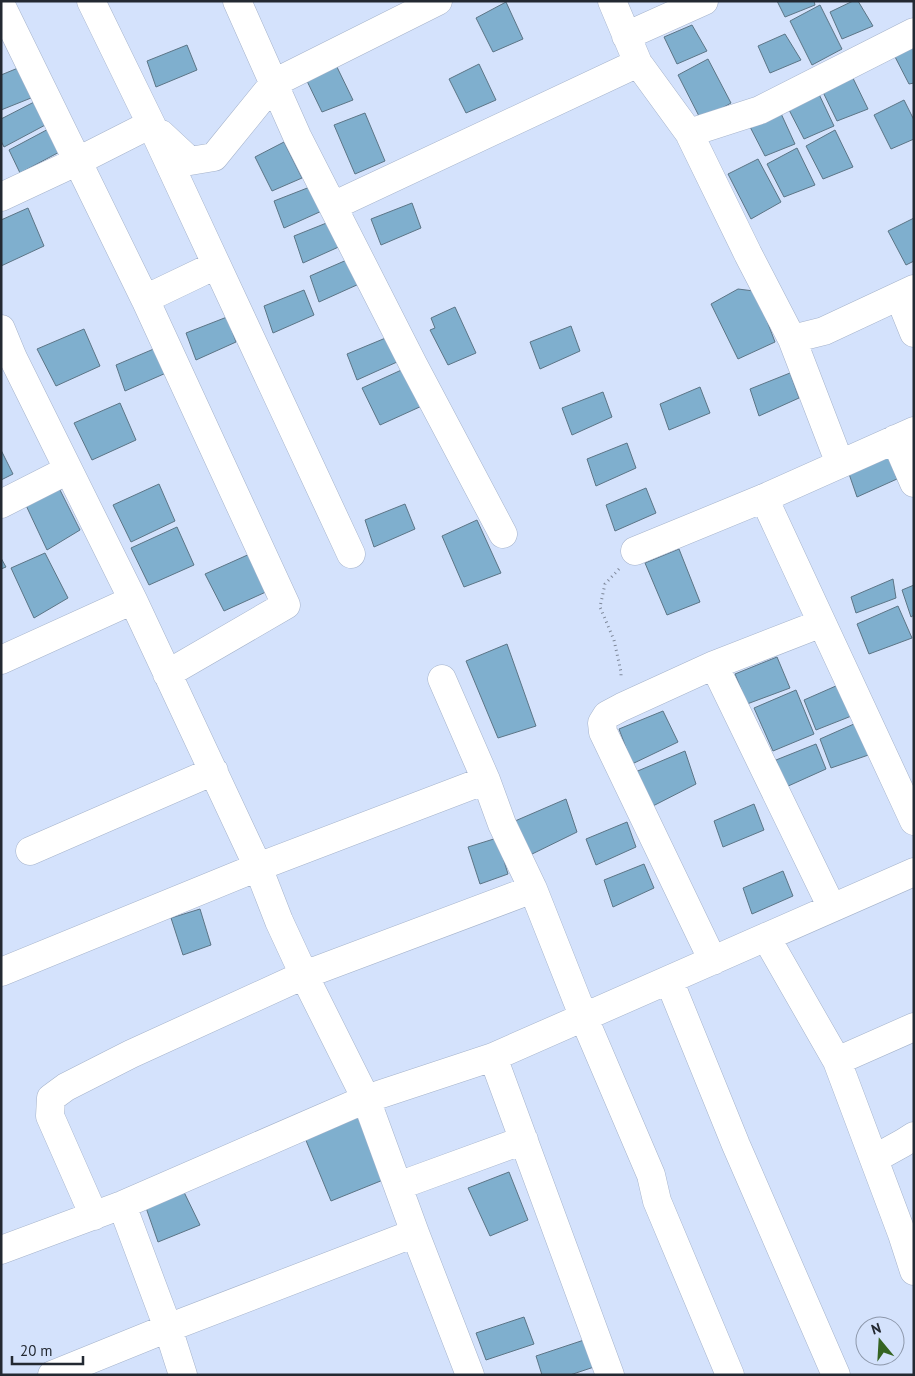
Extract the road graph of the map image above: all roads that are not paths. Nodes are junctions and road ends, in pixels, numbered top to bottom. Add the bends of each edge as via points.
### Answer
1 (91, 1) edge
2 (237, 1) edge
3 (438, 1) edge
4 (612, 1) edge
5 (704, 1) edge
6 (1, 5) edge
7 (914, 32) edge
8 (626, 36) junction
9 (638, 62) junction
10 (274, 83) junction
11 (151, 124) junction
12 (689, 133) junction
13 (78, 161) junction
14 (1, 197) edge
15 (333, 206) junction
16 (216, 265) junction
17 (906, 292) edge
18 (145, 299) junction
19 (1, 328) edge
20 (914, 333) edge
21 (792, 339) junction
22 (7, 361) edge
23 (905, 435) edge
24 (840, 464) junction
25 (68, 470) junction
26 (914, 483) edge
27 (764, 498) junction
28 (1, 504) edge
29 (503, 534) dead end
30 (635, 552) road end
31 (351, 554) dead end
32 (132, 600) junction
33 (822, 623) junction
34 (1, 660) edge
35 (714, 665) junction
36 (167, 674) junction
37 (442, 680) dead end
38 (214, 771) junction
39 (486, 780) junction
40 (914, 821) edge
41 (30, 852) dead end
42 (258, 867) junction
43 (914, 872) edge
44 (533, 889) junction
45 (832, 908) junction
46 (766, 937) junction
47 (713, 961) junction
48 (1, 972) edge
49 (304, 975) junction
50 (669, 980) junction
51 (584, 1018) junction
52 (914, 1027) edge
53 (493, 1057) junction
54 (837, 1060) junction
55 (366, 1099) junction
56 (914, 1136) edge
57 (524, 1140) junction
58 (874, 1159) junction
59 (398, 1186) junction
60 (122, 1205) junction
61 (94, 1216) junction
62 (415, 1233) junction
63 (1, 1250) edge
64 (914, 1271) edge
65 (168, 1328) junction
66 (52, 1375) edge
67 (183, 1375) edge
68 (470, 1375) edge
69 (610, 1375) edge
70 (730, 1375) edge
71 (836, 1375) edge

1 - 11 street
2 - 10 street
3 - 10 street
4 - 8 street
5 - 8 street
6 - 13 street
7 - 12 street via 760,110
8 - 9 street
9 - 12 street
9 - 15 street
10 - 11 street via 214,158 190,161
10 - 15 street
11 - 13 street
11 - 16 street
12 - 21 street
13 - 14 street
13 - 18 street
15 - 29 street
16 - 18 street
16 - 31 street
17 - 20 street
17 - 21 street via 824,331
18 - 36 street via 286,604
19 - 22 street
21 - 24 street
22 - 25 street
23 - 24 street
23 - 26 street
24 - 27 street
25 - 28 street
25 - 32 street
27 - 30 street
27 - 33 street
32 - 34 street
32 - 36 street
33 - 35 street
33 - 40 street
35 - 45 street
35 - 47 street via 622,707 607,715 602,723 603,732
36 - 38 street
37 - 39 street
38 - 41 street
38 - 42 street
39 - 42 street
39 - 44 street via 502,824
42 - 48 street
42 - 49 street
43 - 45 street
44 - 49 street
44 - 51 street
45 - 46 street
46 - 47 street
46 - 54 street
47 - 50 street
49 - 55 street
49 - 61 street via 131,1054 51,1098 50,1116
50 - 51 street
50 - 71 street via 736,1145
51 - 53 street
51 - 70 street via 651,1175 658,1201
52 - 54 street
53 - 55 street
53 - 57 street
54 - 58 street
55 - 59 street
55 - 60 street
56 - 58 street
57 - 59 street
57 - 69 street
58 - 64 street
59 - 62 street
60 - 61 street
60 - 65 street
61 - 63 street
62 - 65 street
62 - 68 street
65 - 66 street
65 - 67 street

